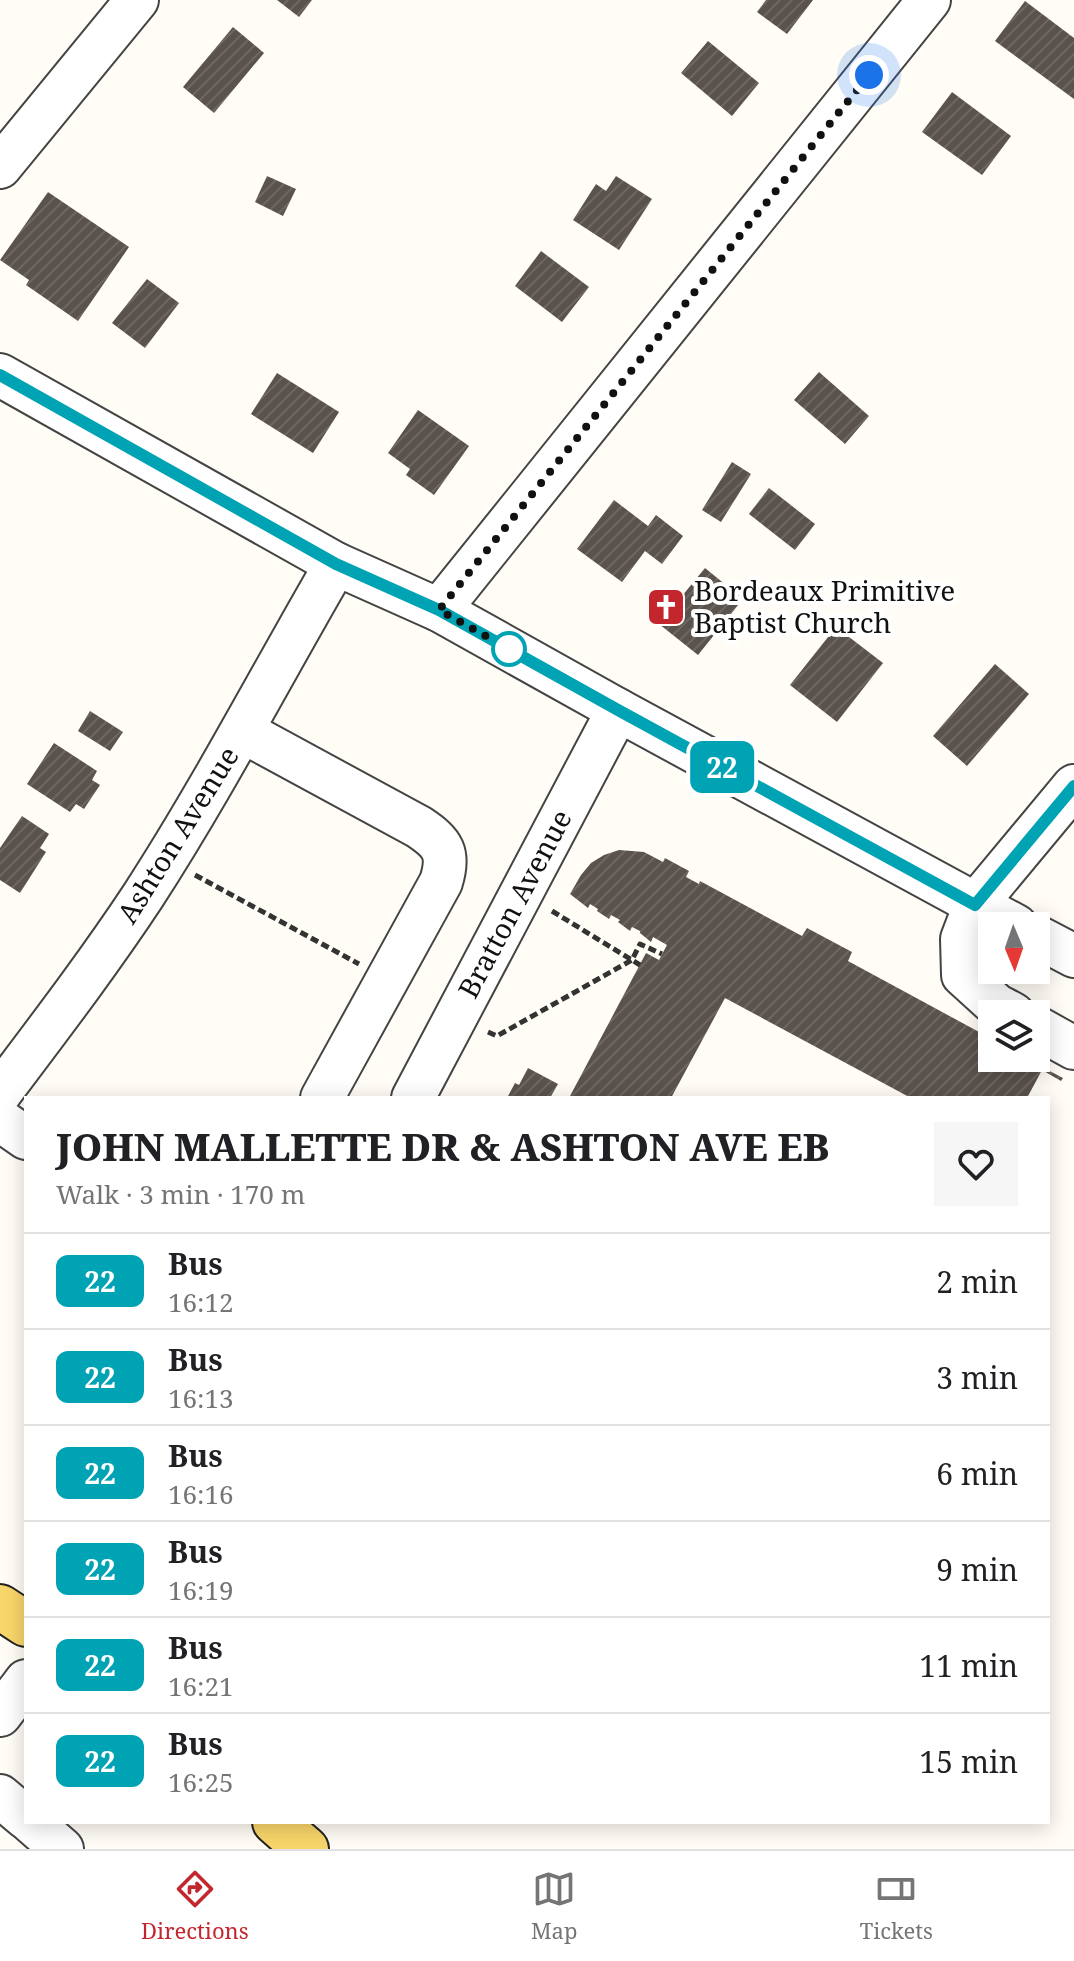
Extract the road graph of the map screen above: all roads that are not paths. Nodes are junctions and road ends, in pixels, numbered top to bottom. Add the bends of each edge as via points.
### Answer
1 (137, 0) edge
2 (929, 0) edge
3 (0, 167) edge
4 (0, 375) edge
5 (336, 564) junction
6 (439, 610) junction
7 (618, 710) junction
8 (242, 731) junction
9 (1074, 786) edge
10 (975, 905) junction
11 (989, 912) edge
12 (1050, 943) edge
13 (1074, 956) edge
14 (990, 1000) edge
15 (1050, 1035) edge
16 (1074, 1048) edge
17 (0, 1093) edge
18 (323, 1096) edge
19 (414, 1096) edge
20 (0, 1120) edge
21 (24, 1137) edge
22 (0, 1607) edge
23 (24, 1623) edge
24 (24, 1684) edge
25 (0, 1715) edge
26 (0, 1796) edge
27 (24, 1816) edge
28 (33, 1824) edge
29 (277, 1824) edge
30 (62, 1849) edge
31 (306, 1849) edge

1 - 3 street
2 - 6 street
4 - 5 street
5 - 6 street
5 - 8 street, Ashton Avenue
6 - 7 street
7 - 10 street
7 - 19 street, Bratton Avenue
8 - 17 street, Ashton Avenue via 126,921
8 - 18 street via 419,827 445,856 441,882
9 - 10 street
10 - 11 street
10 - 14 street via 962,939 963,975
12 - 13 street
15 - 16 street
20 - 21 street
22 - 23 main road
24 - 25 street
26 - 27 street
28 - 30 street
29 - 31 main road

